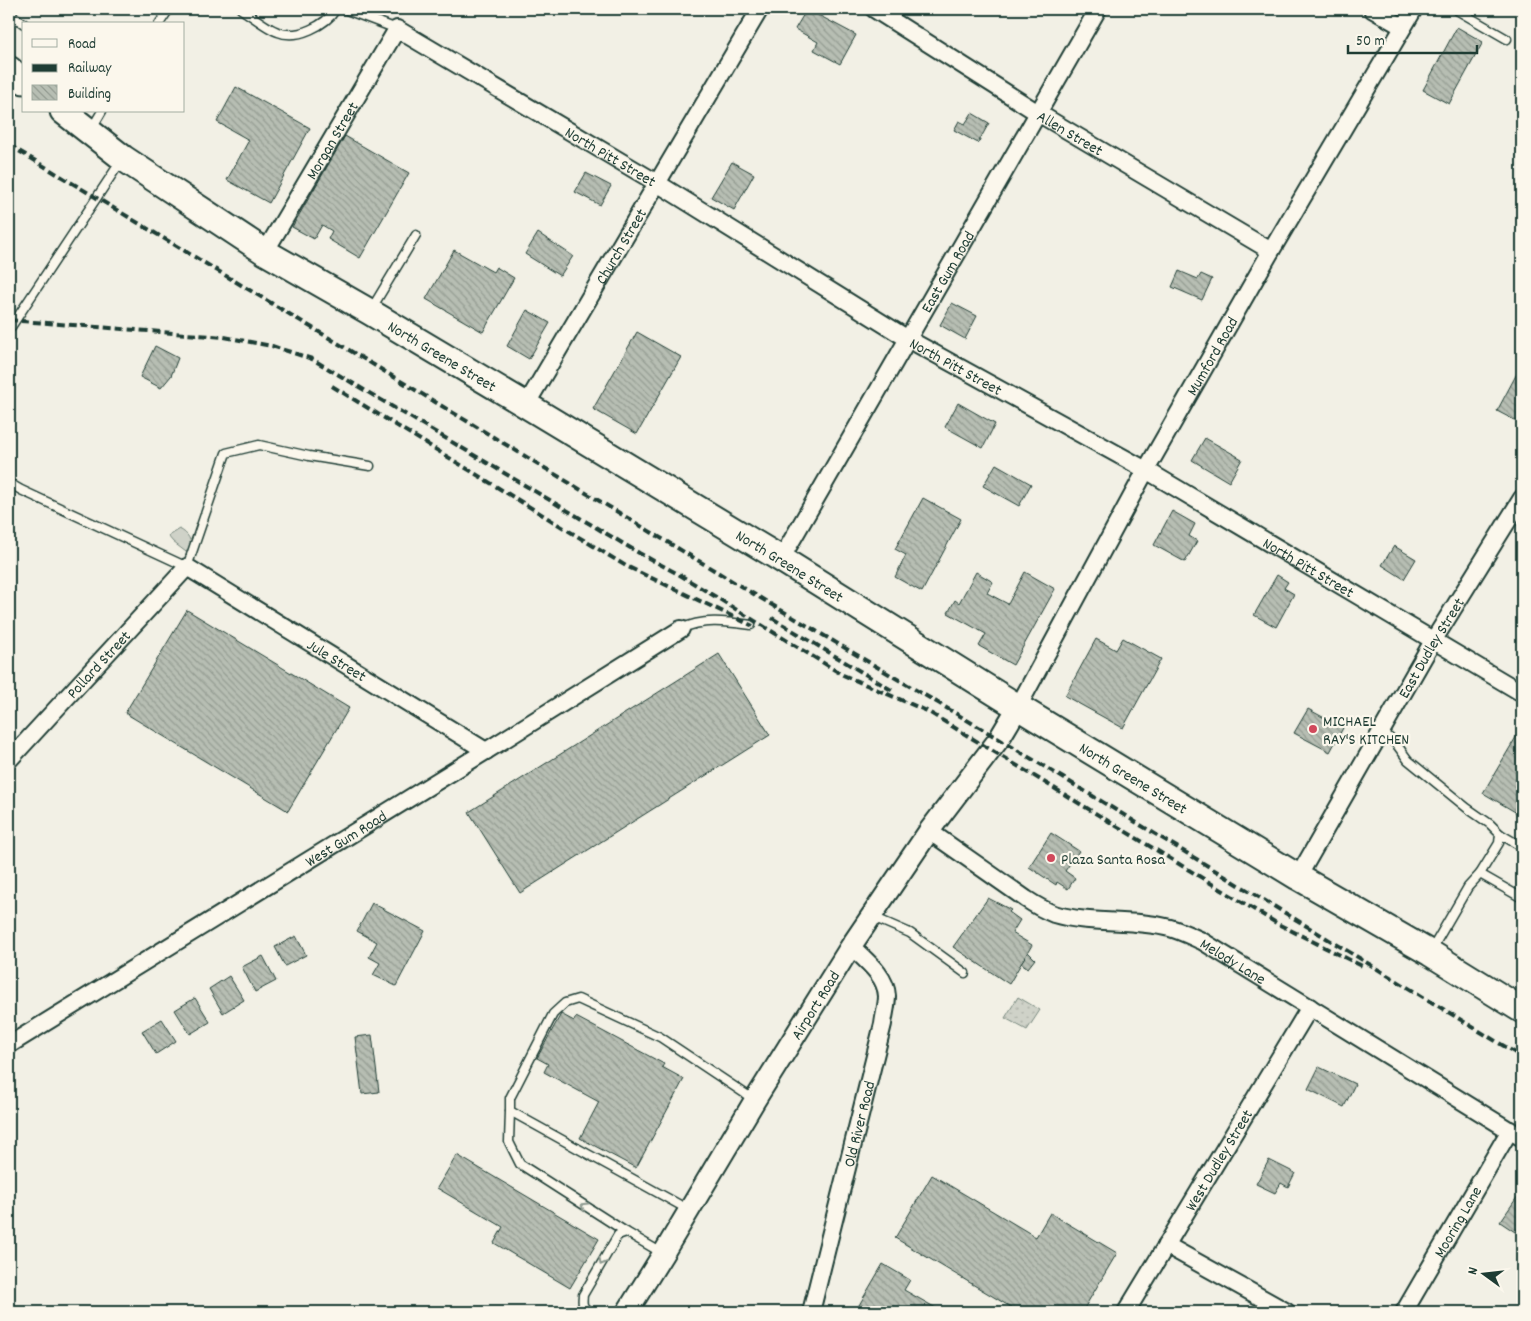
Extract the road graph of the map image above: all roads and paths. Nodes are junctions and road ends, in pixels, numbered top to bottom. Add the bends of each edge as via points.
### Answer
1 (170, 9) edge
2 (241, 9) edge
3 (336, 9) edge
4 (344, 9) edge
5 (760, 9) edge
6 (874, 9) edge
7 (1098, 9) edge
8 (1372, 9) edge
9 (1414, 9) edge
10 (1455, 9) edge
11 (9, 13) edge
12 (160, 22) edge
13 (22, 23) edge
14 (1403, 27) junction
15 (397, 29) junction
16 (1507, 39) dead end
17 (9, 69) edge
18 (22, 79) edge
19 (65, 112) edge
20 (1038, 112) junction
21 (96, 122) edge
22 (123, 158) junction
23 (657, 184) junction
24 (416, 235) dead end
25 (265, 252) junction
26 (1271, 252) junction
27 (370, 312) junction
28 (9, 330) edge
29 (908, 339) junction
30 (526, 405) junction
31 (370, 466) dead end
32 (1146, 470) junction
33 (9, 483) edge
34 (1522, 498) edge
35 (781, 559) junction
36 (188, 567) junction
37 (750, 625) dead end
38 (681, 629) joint
39 (1433, 641) junction
40 (1522, 693) edge
41 (1018, 707) junction
42 (1382, 731) junction
43 (486, 751) junction
44 (9, 760) edge
45 (929, 831) junction
46 (1500, 834) junction
47 (1522, 848) edge
48 (1480, 874) junction
49 (1298, 877) junction
50 (1522, 898) edge
51 (871, 916) junction
52 (850, 946) junction
53 (1430, 953) junction
54 (964, 972) dead end
55 (1310, 1007) junction
56 (1522, 1010) edge
57 (9, 1045) edge
58 (755, 1100) junction
59 (510, 1111) junction
60 (1516, 1134) edge
61 (690, 1211) junction
62 (626, 1232) junction
63 (1166, 1245) junction
64 (664, 1254) junction
65 (590, 1312) edge
66 (627, 1312) edge
67 (811, 1312) edge
68 (1126, 1312) edge
69 (1287, 1312) edge
70 (1404, 1312) edge

1 - 12 lane
2 - 3 lane via 277,32 287,34 313,28
4 - 15 lane
5 - 23 street, Church Street
6 - 20 street, Allen Street
7 - 20 street, East Gum Road
8 - 14 street
9 - 14 street, Mumford Road
10 - 16 lane
11 - 13 lane
14 - 26 street, Mumford Road
15 - 23 street, North Pitt Street
15 - 25 street, Morgan Street
17 - 18 main road
19 - 21 main road, North Greene Street
20 - 26 street, Allen Street
20 - 29 street, East Gum Road
21 - 22 main road, North Greene Street
22 - 25 main road, North Greene Street
22 - 28 lane
23 - 29 street, North Pitt Street
23 - 30 street, Church Street
24 - 27 lane
25 - 27 main road, North Greene Street
26 - 32 street, Mumford Road
27 - 30 main road, North Greene Street
29 - 32 street, North Pitt Street
29 - 35 street, East Gum Road
30 - 35 main road, North Greene Street
31 - 36 lane via 259,446 226,453
32 - 39 street, North Pitt Street
32 - 41 street, Mumford Road
33 - 36 lane
34 - 39 street, East Dudley Street
35 - 41 main road, North Greene Street
36 - 43 street, Jule Street
36 - 44 street, Pollard Street
37 - 38 lane via 720,621
38 - 43 street, West Gum Road
39 - 40 street, North Pitt Street
39 - 42 street, East Dudley Street
41 - 45 street, Airport Road via 995,744
41 - 49 main road, North Greene Street
42 - 46 lane via 1398,745 1408,760
42 - 49 street, East Dudley Street
43 - 57 street, West Gum Road
45 - 51 street, Airport Road
45 - 55 street, Melody Lane via 1053,914 1150,924 1185,933
46 - 47 lane
46 - 48 lane via 1499,843
48 - 50 lane
48 - 53 lane via 1468,887
49 - 53 main road, North Greene Street
51 - 52 street, Airport Road
51 - 54 lane via 910,933
52 - 58 street, Airport Road
52 - 67 street, Old River Road via 874,969 887,996 881,1034
53 - 56 main road, North Greene Street
55 - 60 street, Melody Lane
55 - 63 street, West Dudley Street
58 - 59 lane via 660,1037 578,999 565,1003 553,1014 510,1098
58 - 61 street, Airport Road
59 - 61 lane
62 -> 59 lane via 520,1164 509,1142
60 - 70 street, Mooring Lane
61 - 64 street, Airport Road
62 - 64 lane
62 -> 65 lane via 618,1235 584,1295 582,1303
63 - 68 street, West Dudley Street
63 - 69 street
64 - 66 street, Airport Road

